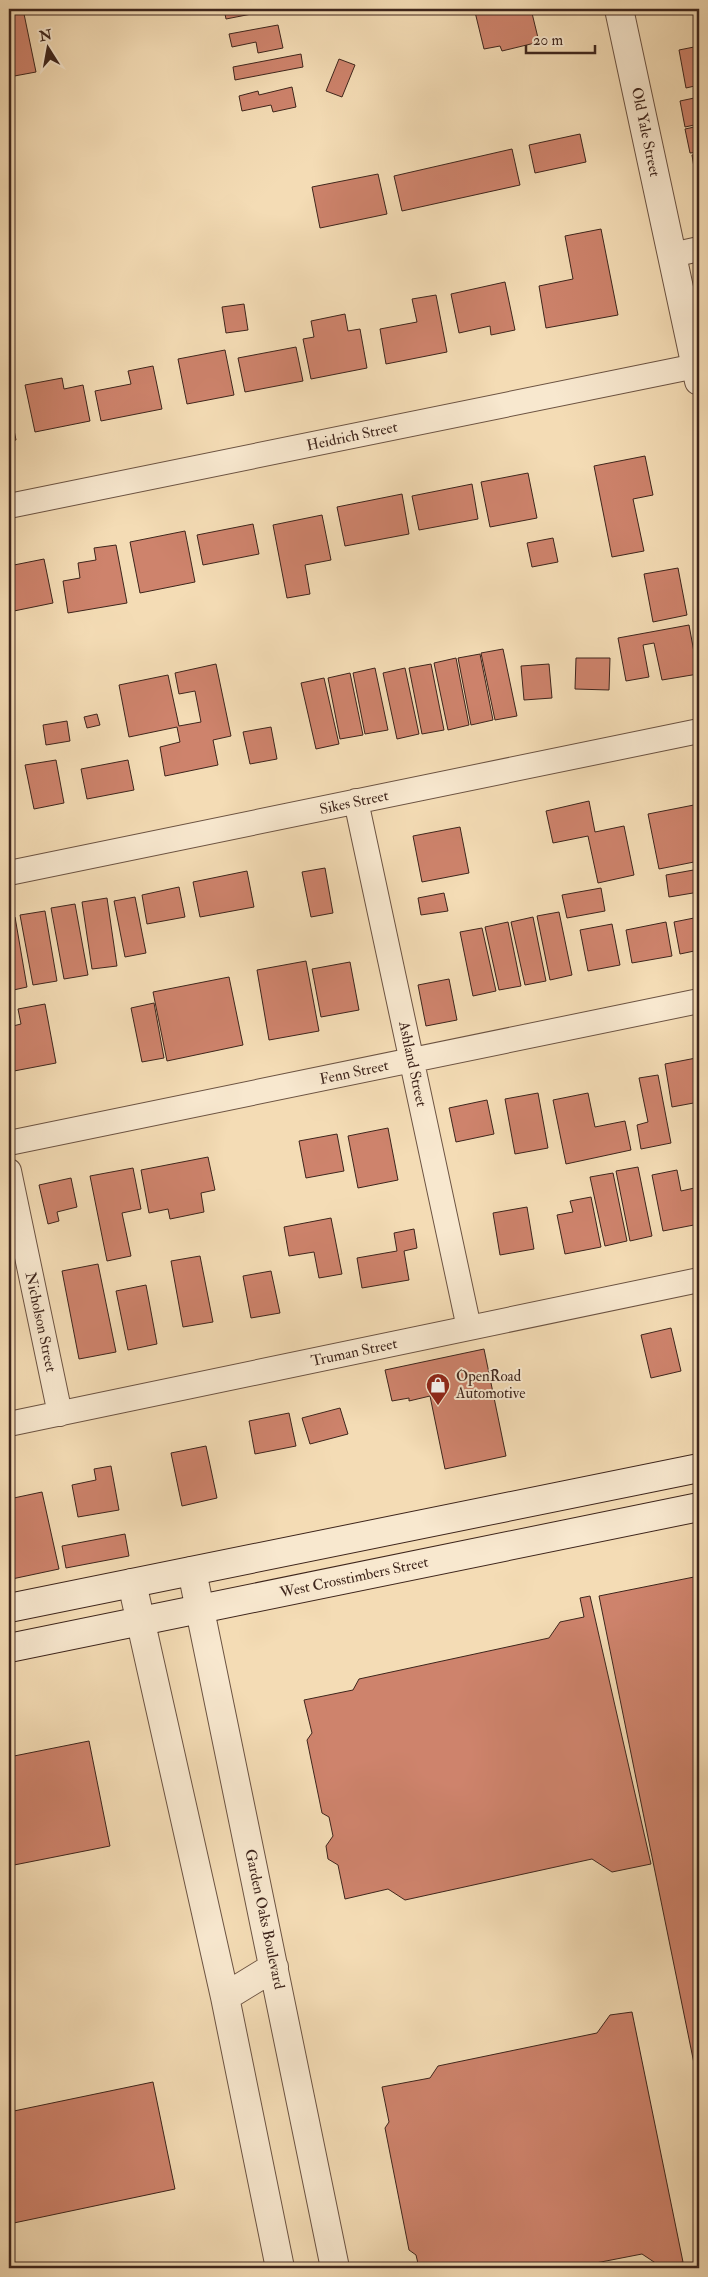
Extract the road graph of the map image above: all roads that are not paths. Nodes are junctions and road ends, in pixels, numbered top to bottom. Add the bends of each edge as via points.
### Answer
1 (619, 9) edge
2 (699, 249) edge
3 (672, 255) junction
4 (698, 373) edge
5 (9, 506) edge
6 (699, 731) edge
7 (356, 801) junction
8 (9, 873) edge
9 (699, 1001) edge
10 (412, 1060) junction
11 (9, 1143) edge
12 (9, 1171) edge
13 (699, 1280) edge
14 (468, 1328) junction
15 (60, 1414) junction
16 (9, 1424) edge
17 (699, 1468) edge
18 (522, 1504) junction
19 (699, 1507) edge
20 (530, 1541) junction
21 (192, 1571) junction
22 (132, 1583) junction
23 (9, 1608) edge
24 (201, 1608) junction
25 (142, 1620) junction
26 (9, 1648) edge
27 (274, 1967) junction
28 (225, 1997) junction
29 (280, 2268) edge
30 (336, 2268) edge

1 - 3 street, Old Yale Street
2 - 3 street
3 - 4 street, Old Yale Street
4 - 5 street, Heidrich Street
6 - 7 street, Sikes Street
7 - 8 street, Sikes Street
7 - 10 street, Ashland Street
9 - 10 street, Fenn Street
10 - 11 street, Fenn Street
10 - 14 street, Ashland Street
12 - 15 street, Nicholson Street
13 - 14 street, Truman Street
14 - 15 street, Truman Street
15 - 16 street, Truman Street
17 - 18 street
18 - 20 street
18 - 21 street
19 - 20 street, West Crosstimbers Street
20 - 24 street, West Crosstimbers Street
21 - 22 street
21 - 24 street, Garden Oaks Boulevard
22 - 23 street
22 - 25 street
24 - 25 street, West Crosstimbers Street
24 - 27 street, Garden Oaks Boulevard
25 - 26 street, West Crosstimbers Street
25 - 28 street
27 - 28 street
27 - 30 street, Garden Oaks Boulevard
28 - 29 street

